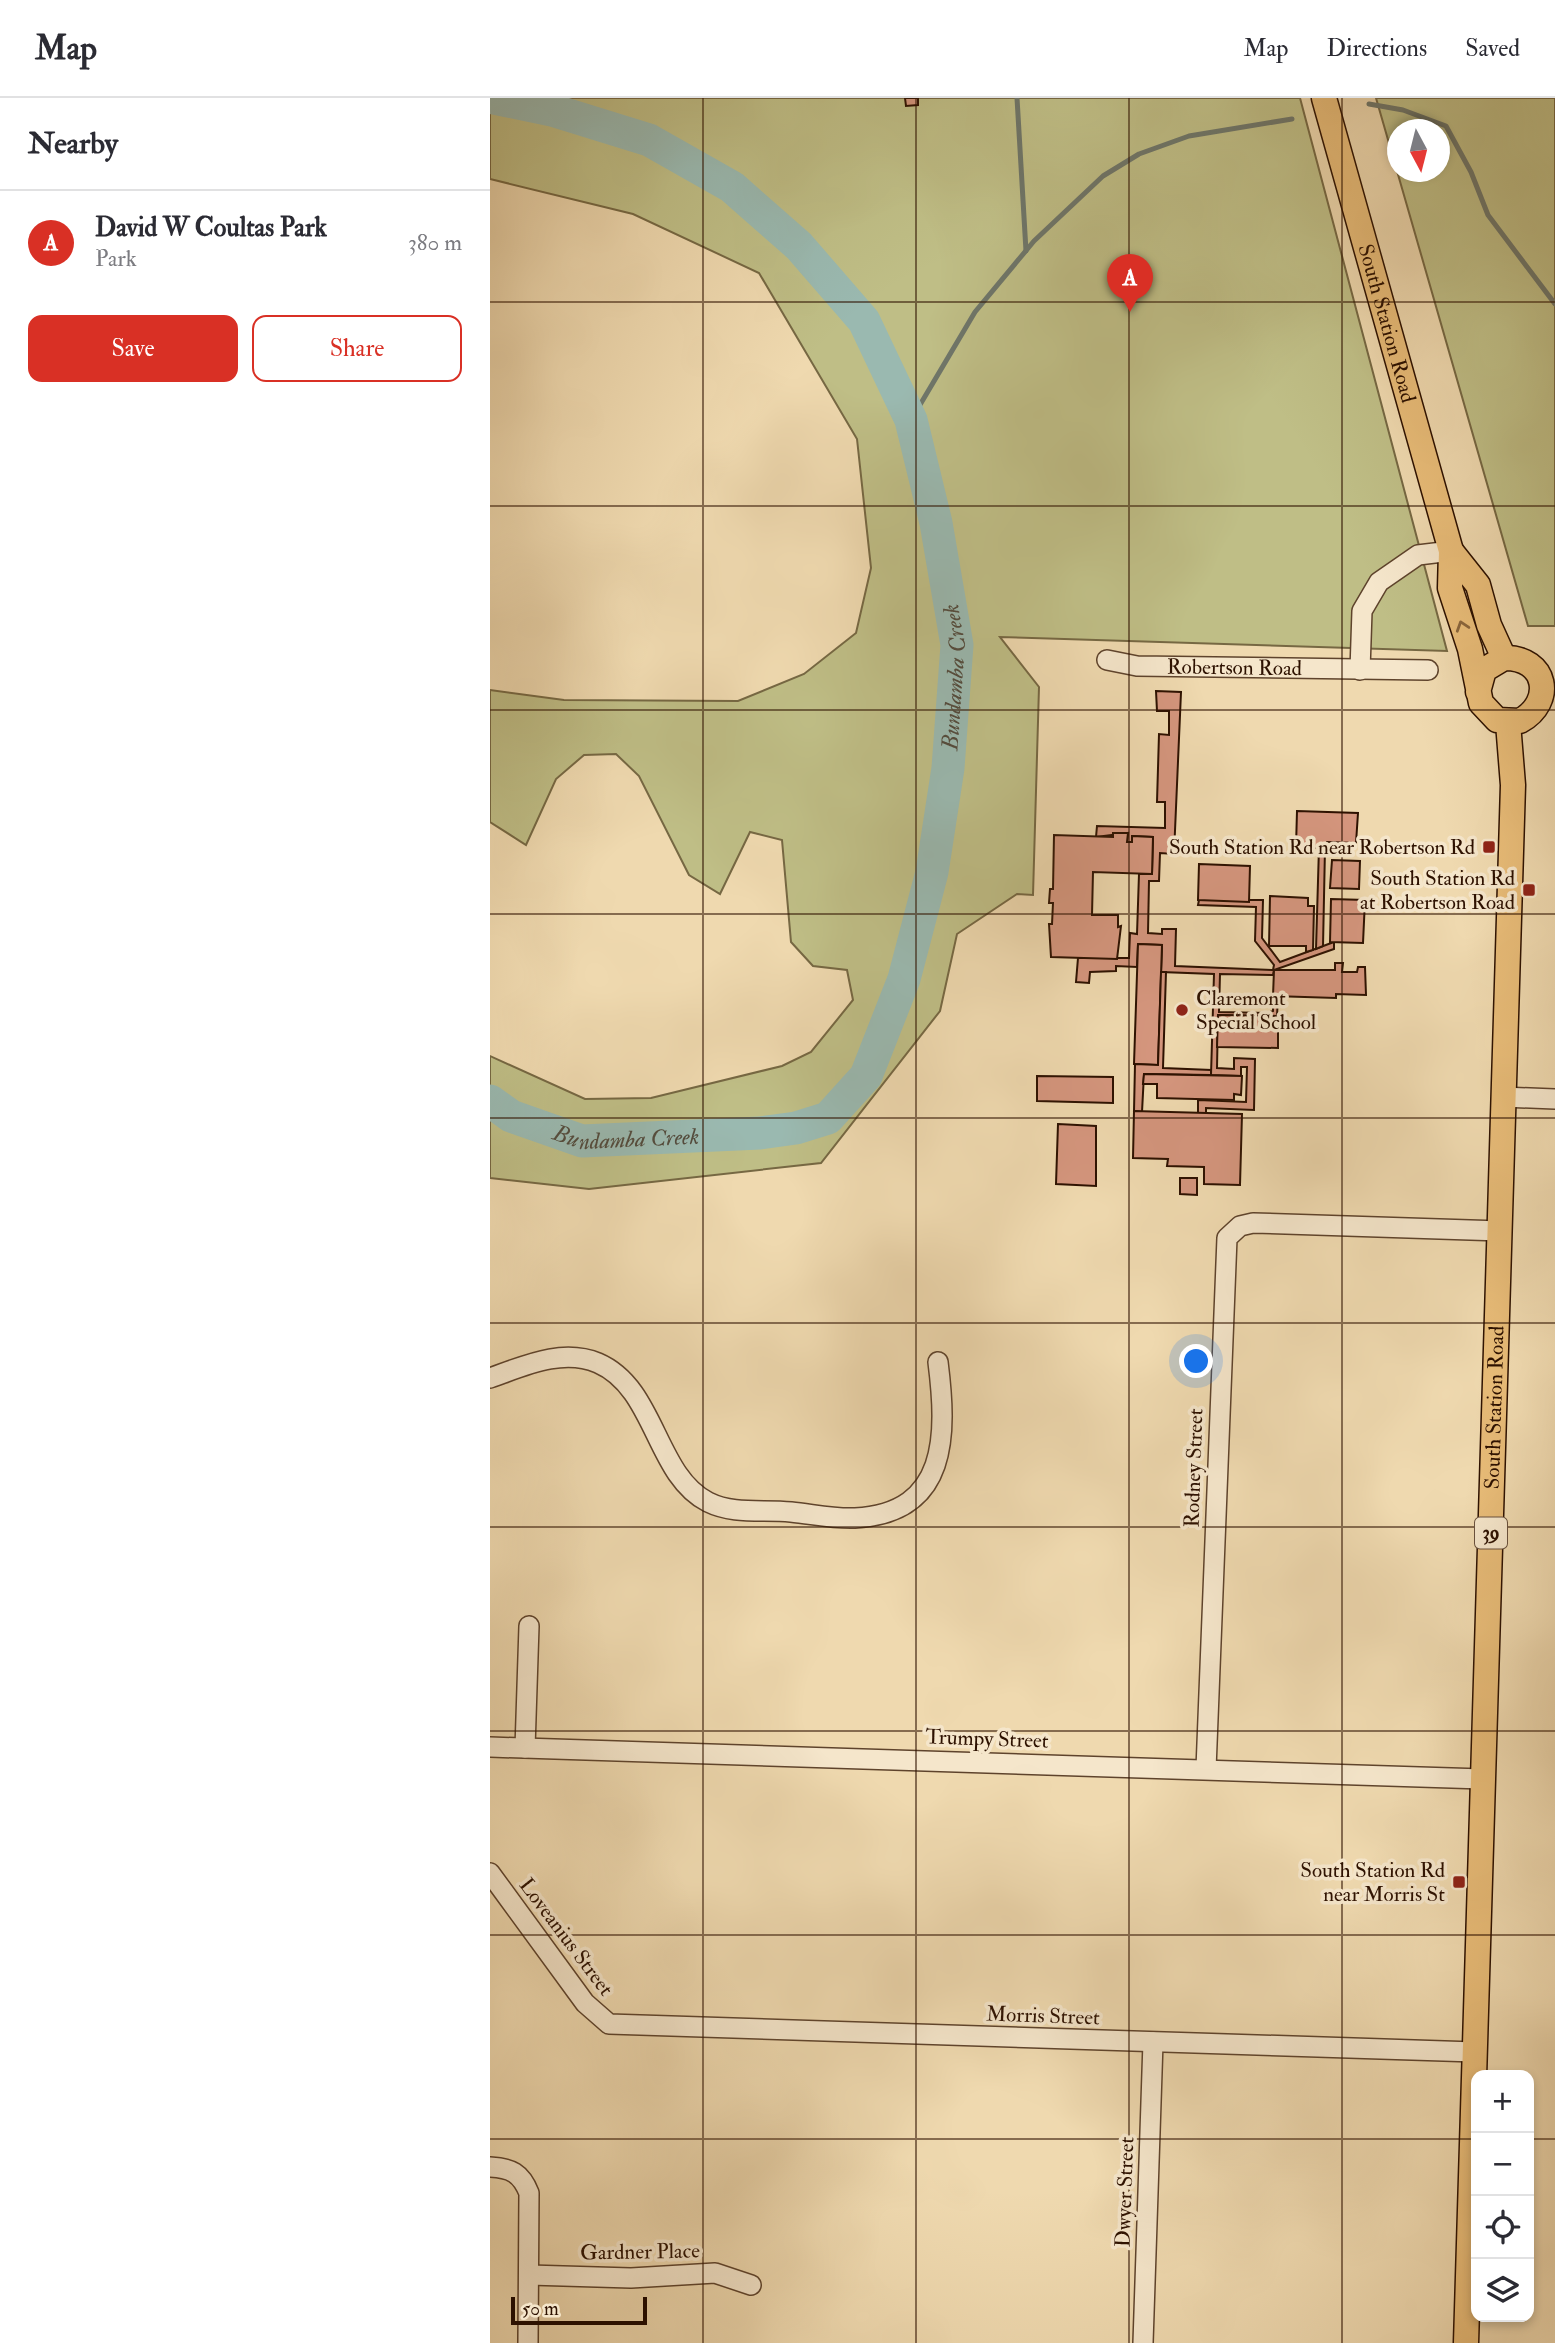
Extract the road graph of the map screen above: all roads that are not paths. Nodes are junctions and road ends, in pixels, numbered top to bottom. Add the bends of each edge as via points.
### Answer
1 (1324, 98) edge
2 (1451, 551) junction
3 (1107, 660) dead end
4 (1515, 660) junction
5 (1555, 666) edge
6 (1360, 670) junction
7 (1428, 670) dead end
8 (1478, 692) junction
9 (1547, 703) edge
10 (1508, 723) junction
11 (1503, 1097) junction
12 (1555, 1099) edge
13 (1501, 1231) junction
14 (938, 1362) dead end
15 (490, 1378) edge
16 (529, 1626) dead end
17 (490, 1747) edge
18 (525, 1748) junction
19 (1206, 1769) junction
20 (1483, 1779) junction
21 (490, 1873) edge
22 (609, 2024) joint
23 (1153, 2042) junction
24 (1475, 2052) junction
25 (490, 2167) edge
26 (529, 2275) junction
27 (751, 2284) dead end
28 (528, 2343) edge
29 (1143, 2343) edge
30 (1466, 2343) edge

1 - 2 main road, South Station Road
2 - 4 main road, South Station Road via 1478,585 1489,625
2 - 6 street via 1418,555 1379,582 1362,611
8 -> 2 main road, South Station Road via 1450,588
3 - 6 street, Robertson Road via 1137,666
4 - 5 main road
4 - 8 main road via 1485,670
4 - 9 main road, South Station Road via 1541,677
6 - 7 street, Robertson Road
8 - 10 main road, South Station Road via 1487,713
9 - 10 main road, South Station Road via 1531,716
10 - 11 main road, South Station Road / 39 via 1513,785
11 - 12 street
11 - 13 main road, South Station Road / 39
13 - 19 street, Rodney Street via 1253,1223 1240,1226 1227,1238
13 - 20 main road, South Station Road / 39
14 - 15 street via 943,1407 935,1471 905,1504 855,1518 729,1510 706,1501 680,1475 619,1374 583,1358 537,1362
16 - 18 street
17 - 18 street, Trumpy Street
18 - 19 street, Trumpy Street
19 - 20 street, Trumpy Street
20 - 24 main road, South Station Road / 39
21 - 22 street, Loveanius Street via 585,2003
22 - 23 street, Morris Street
23 - 24 street, Morris Street
23 - 29 street, Dwyer Street
24 - 30 main road, South Station Road / 39
25 - 26 street via 515,2172 529,2193
26 - 27 street, Gardner Place via 631,2278 715,2273
26 - 28 street

